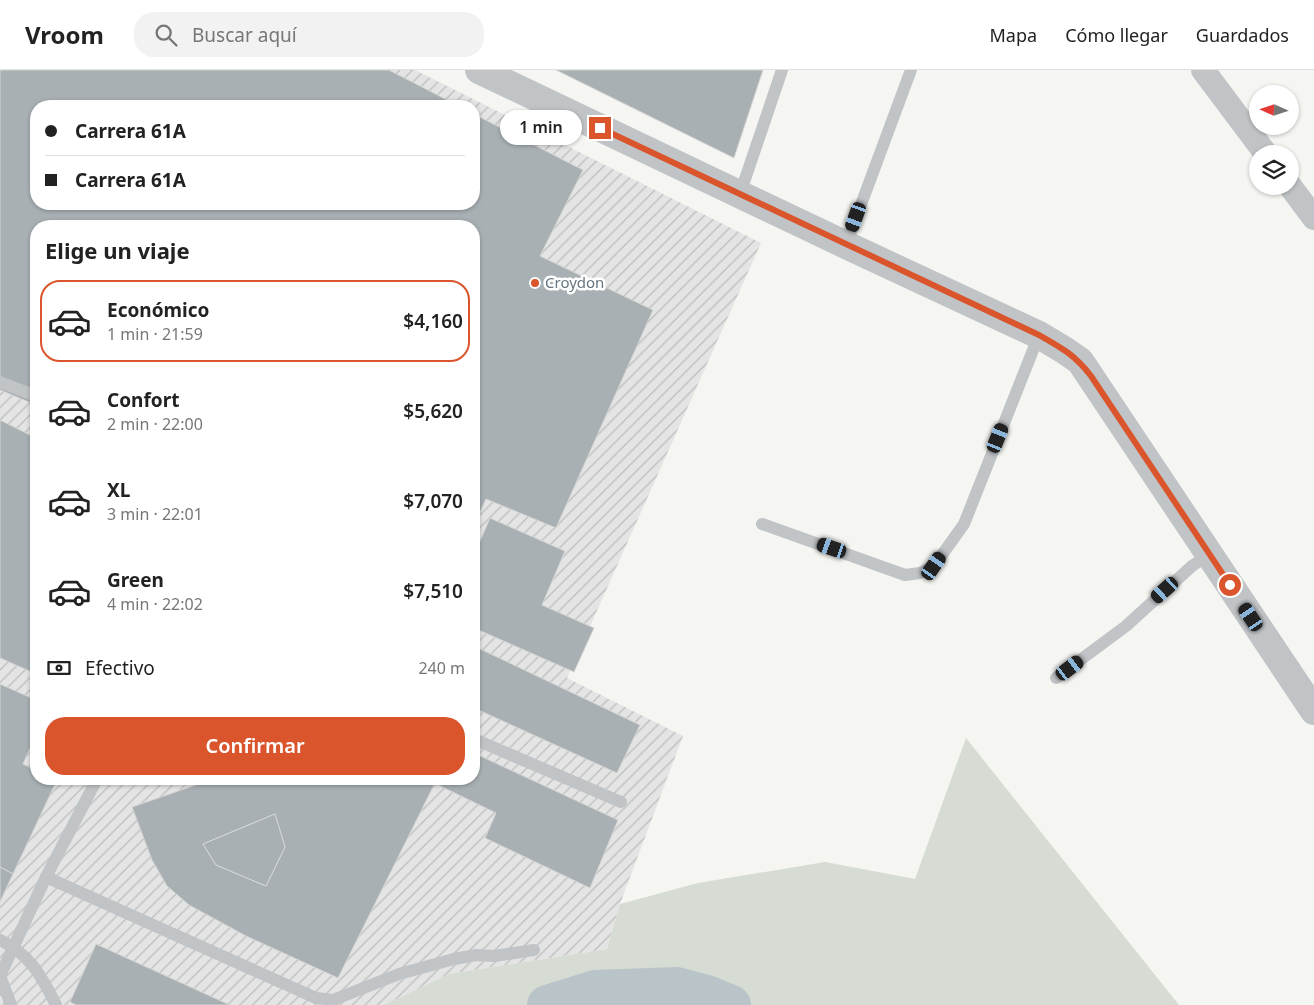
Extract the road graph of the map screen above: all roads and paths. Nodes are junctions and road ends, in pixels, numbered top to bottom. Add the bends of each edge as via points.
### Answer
1 (479, 70) edge
2 (782, 70) edge
3 (911, 70) edge
4 (1204, 70) edge
5 (1259, 145) edge
6 (740, 194) junction
7 (1297, 195) edge
8 (1314, 218) edge
9 (846, 245) junction
10 (1039, 335) junction
11 (0, 382) edge
12 (30, 394) edge
13 (762, 524) dead end
14 (1210, 554) junction
15 (1056, 678) dead end
16 (1314, 711) edge
17 (480, 742) edge
18 (94, 785) edge
19 (621, 802) dead end
20 (46, 877) junction
21 (0, 940) edge
22 (14, 946) junction
23 (534, 950) dead end
24 (0, 976) edge
25 (11, 1005) edge
26 (21, 1005) edge
27 (56, 1005) edge

1 - 6 street
2 - 6 lane
3 - 9 lane
4 - 5 street
6 - 9 street
7 - 8 street
9 - 10 street
10 - 13 lane via 964,524 934,566 920,574 905,574
10 - 14 street via 1080,361
11 - 12 lane
14 - 15 lane via 1192,566 1126,626
14 - 16 street
17 - 19 lane
18 - 20 lane
20 - 22 lane
20 - 23 lane via 316,998 334,1000 399,974 454,959
21 - 22 lane
22 - 24 lane
22 - 27 lane via 41,974
24 - 25 lane
24 - 26 lane

